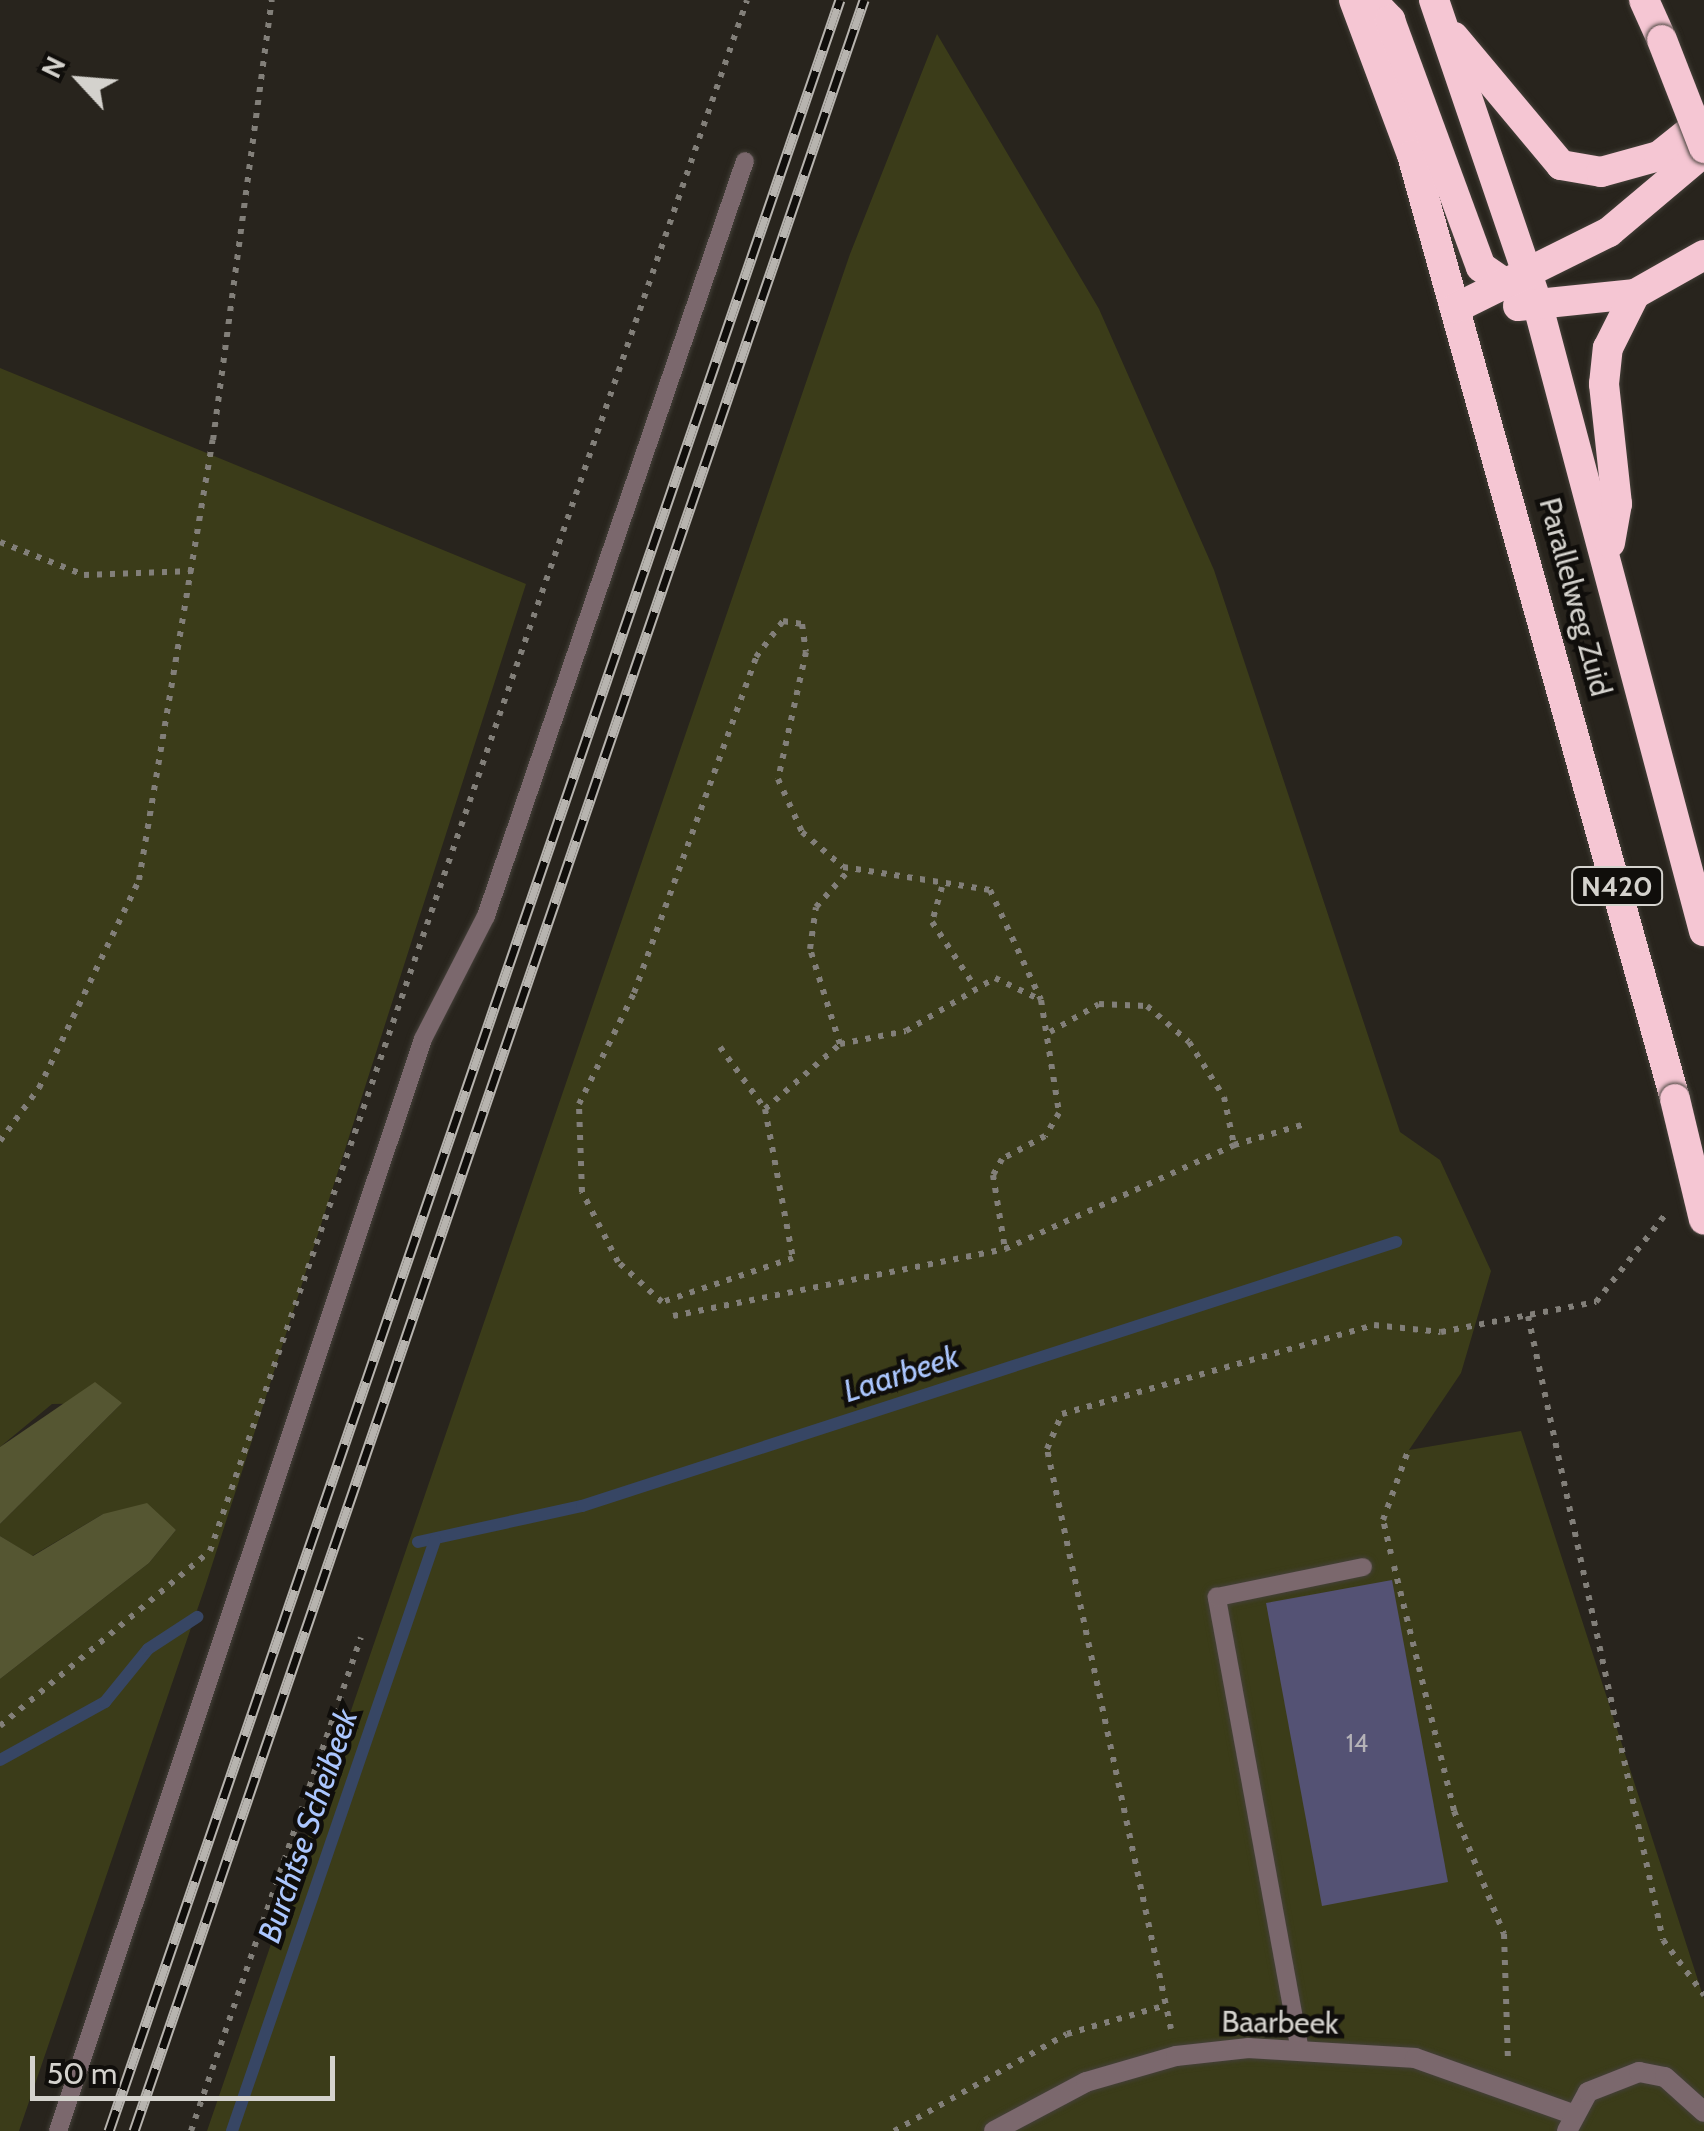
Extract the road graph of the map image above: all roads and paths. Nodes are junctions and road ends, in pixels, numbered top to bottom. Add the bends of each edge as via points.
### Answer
1 (272, 0) edge
2 (747, 0) edge
3 (1354, 0) edge
4 (1371, 0) edge
5 (1434, 0) edge
6 (1644, 0) edge
7 (1448, 31) junction
8 (1704, 120) edge
9 (1704, 150) edge
10 (746, 161) dead end
11 (1704, 255) edge
12 (1525, 290) junction
13 (1635, 294) junction
14 (1456, 308) junction
15 (0, 542) edge
16 (1608, 552) junction
17 (193, 571) junction
18 (851, 868) junction
19 (942, 888) junction
20 (1704, 931) edge
21 (973, 984) junction
22 (1041, 1000) junction
23 (1050, 1032) junction
24 (840, 1044) junction
25 (720, 1046) dead end
26 (765, 1109) junction
27 (1302, 1126) dead end
28 (0, 1141) edge
29 (1234, 1145) junction
30 (1674, 1203) dead end
31 (1704, 1220) edge
32 (1005, 1249) junction
33 (673, 1316) dead end
34 (1528, 1316) junction
35 (1408, 1451) dead end
36 (1364, 1567) dead end
37 (361, 1637) dead end
38 (0, 1726) edge
39 (1704, 1994) edge
40 (1300, 2051) junction
41 (1504, 2088) junction
42 (1704, 2112) edge
43 (1570, 2122) edge
44 (58, 2131) edge
45 (191, 2131) edge
46 (894, 2131) edge
47 (994, 2131) edge

1 - 17 path
2 - 38 path via 210,1552
3 - 14 highway, Parallelweg Zuid / N420
4 - 12 highway via 1390,20 1481,266
5 - 7 highway, Parallelweg Zuid / N420
6 - 9 highway, bridge
7 - 8 highway via 1561,165 1601,172 1659,156
7 - 12 highway, Parallelweg Zuid / N420
9 - 12 highway via 1609,232
10 - 44 lane via 486,916 417,1057
11 - 13 highway
12 - 13 highway
12 - 14 highway
12 - 16 highway, Parallelweg Zuid / N420
13 - 16 highway via 1608,348 1604,384 1617,504
14 - 31 highway, Parallelweg Zuid / N420, bridge
15 - 17 path via 84,575
16 - 20 highway, Parallelweg Zuid / N420
17 - 28 path via 138,880 39,1088
18 - 19 path
18 - 24 path via 816,907 810,949
18 - 26 path via 810,842 778,779 806,652 802,624 783,621 756,657 634,993 578,1104 582,1192 618,1262 662,1302 793,1258
19 - 21 path via 932,922
19 - 22 path via 990,890 1016,928
21 - 22 path via 1021,982
21 - 24 path via 906,1031
22 - 23 path
23 - 29 path via 1099,1004 1147,1006 1189,1042 1215,1084
23 - 32 path via 1060,1113 993,1175
24 - 26 path
25 - 26 path
27 - 29 path
29 - 32 path
30 - 34 path via 1596,1302
32 - 33 path
34 - 39 path via 1663,1940
34 - 46 path via 1442,1332 1374,1325 1062,1414 1046,1449 1166,2004 1067,2034
35 - 41 path via 1383,1520 1454,1811 1504,1934 1512,2026
36 - 40 lane via 1217,1597
37 - 45 path
40 - 41 street, Baarbeek via 1415,2058
40 - 47 street, Baarbeek via 1176,2056 1086,2082
41 - 43 street, Baarbeek
42 - 43 street via 1665,2077 1638,2072 1611,2077

